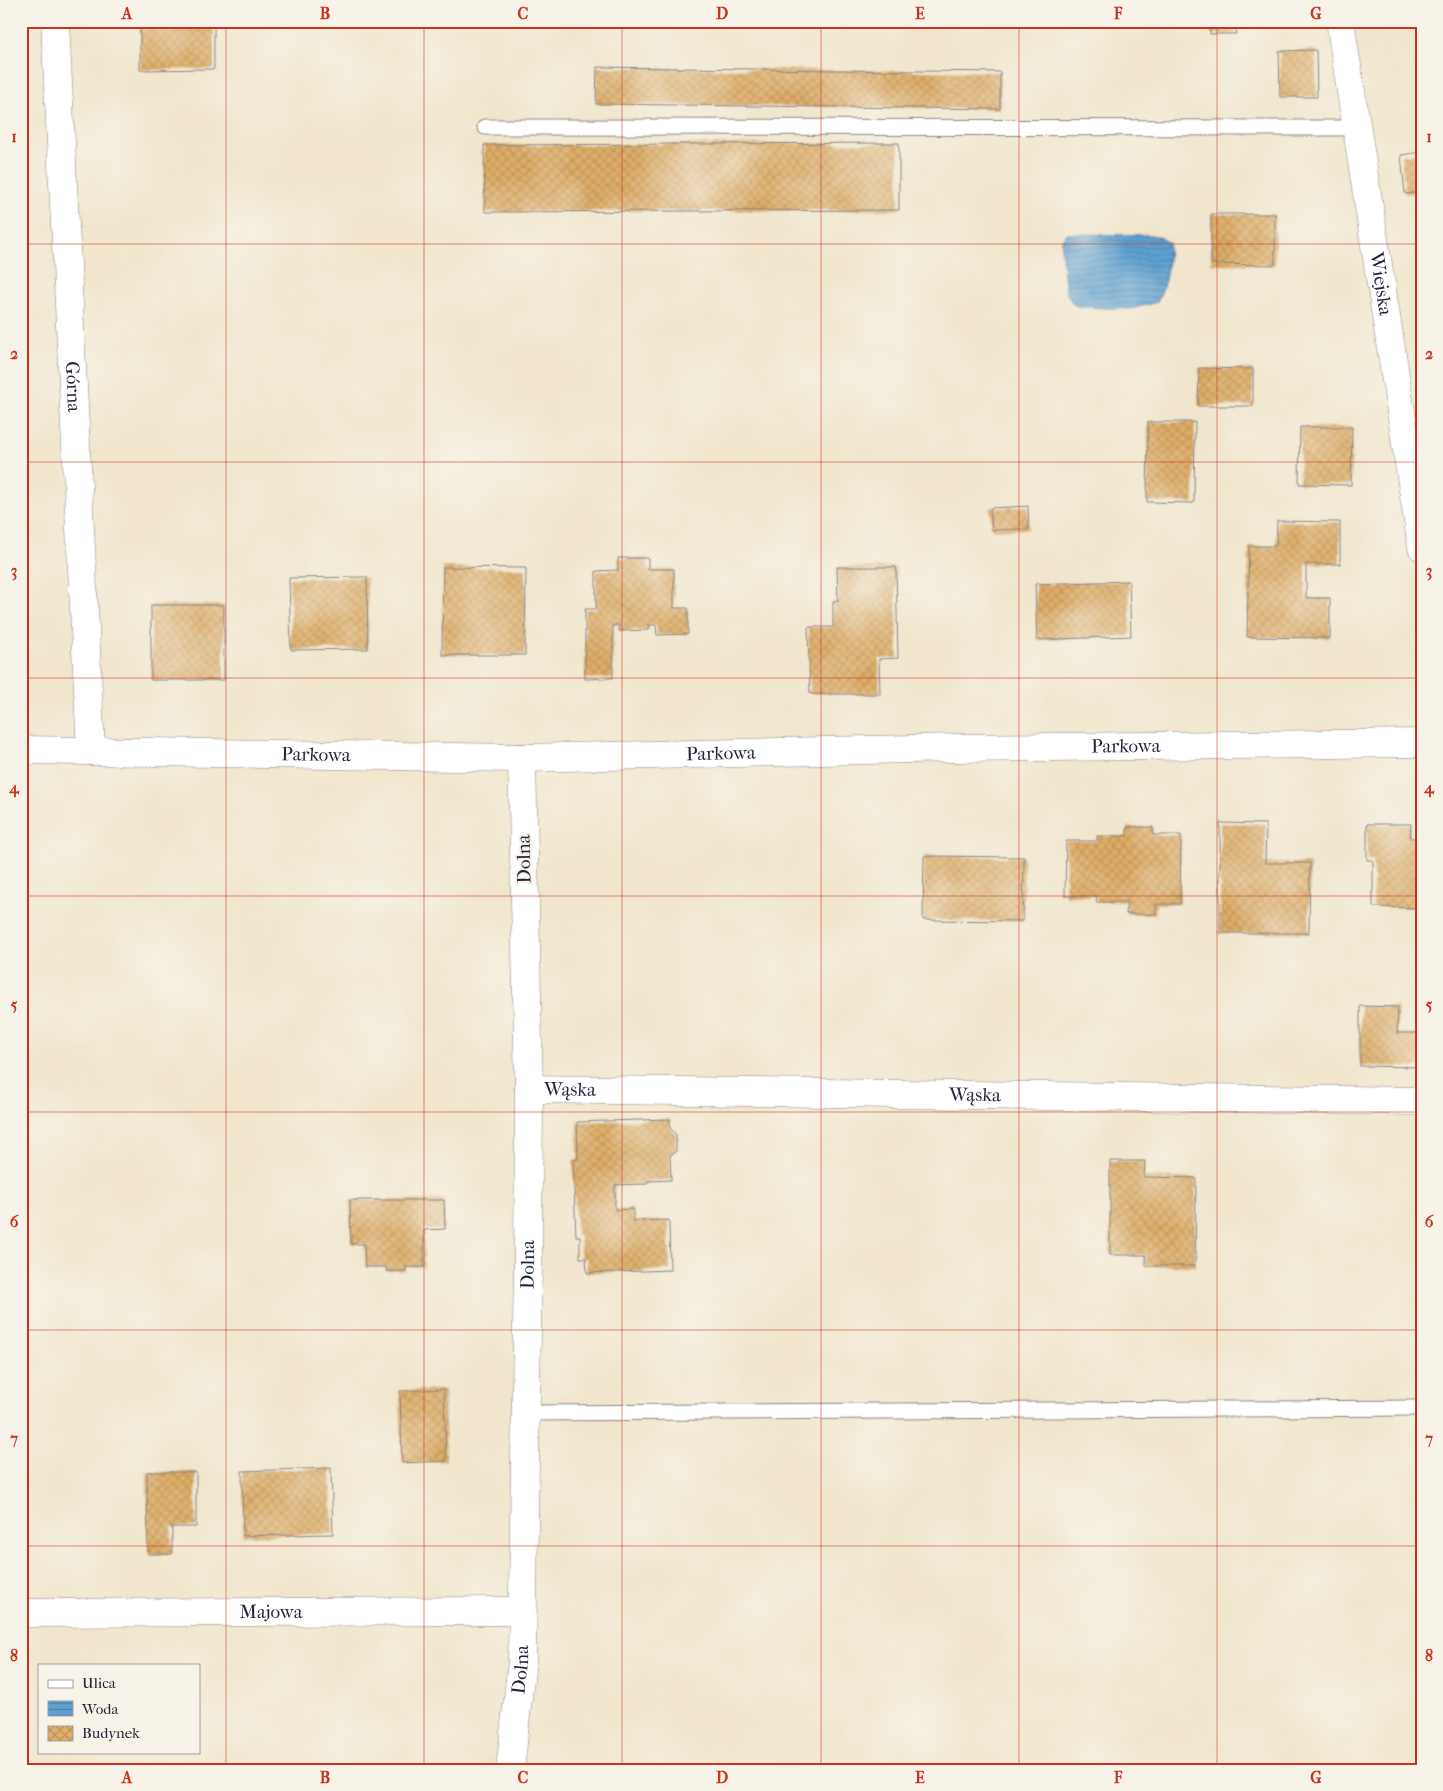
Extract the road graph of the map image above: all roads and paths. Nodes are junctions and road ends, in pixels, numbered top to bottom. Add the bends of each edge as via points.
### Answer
1 (55, 21) edge
2 (1340, 21) edge
3 (485, 127) dead end
4 (1356, 128) junction
5 (1422, 547) edge
6 (1422, 743) edge
7 (21, 750) edge
8 (91, 751) junction
9 (522, 758) junction
10 (529, 1089) junction
11 (1422, 1101) edge
12 (1422, 1408) edge
13 (525, 1413) junction
14 (522, 1611) junction
15 (21, 1613) edge
16 (510, 1770) edge

1 - 8 street, Górna
2 - 4 street, Wiejska
3 - 4 lane
4 - 5 street, Wiejska
6 - 9 street, Parkowa via 957,748
7 - 8 street, Parkowa
8 - 9 street, Parkowa
9 - 10 street, Dolna
10 - 11 street, Wąska
10 - 13 street, Dolna
12 - 13 lane
13 - 14 street, Dolna
14 - 15 street, Majowa
14 - 16 street, Dolna via 522,1661

